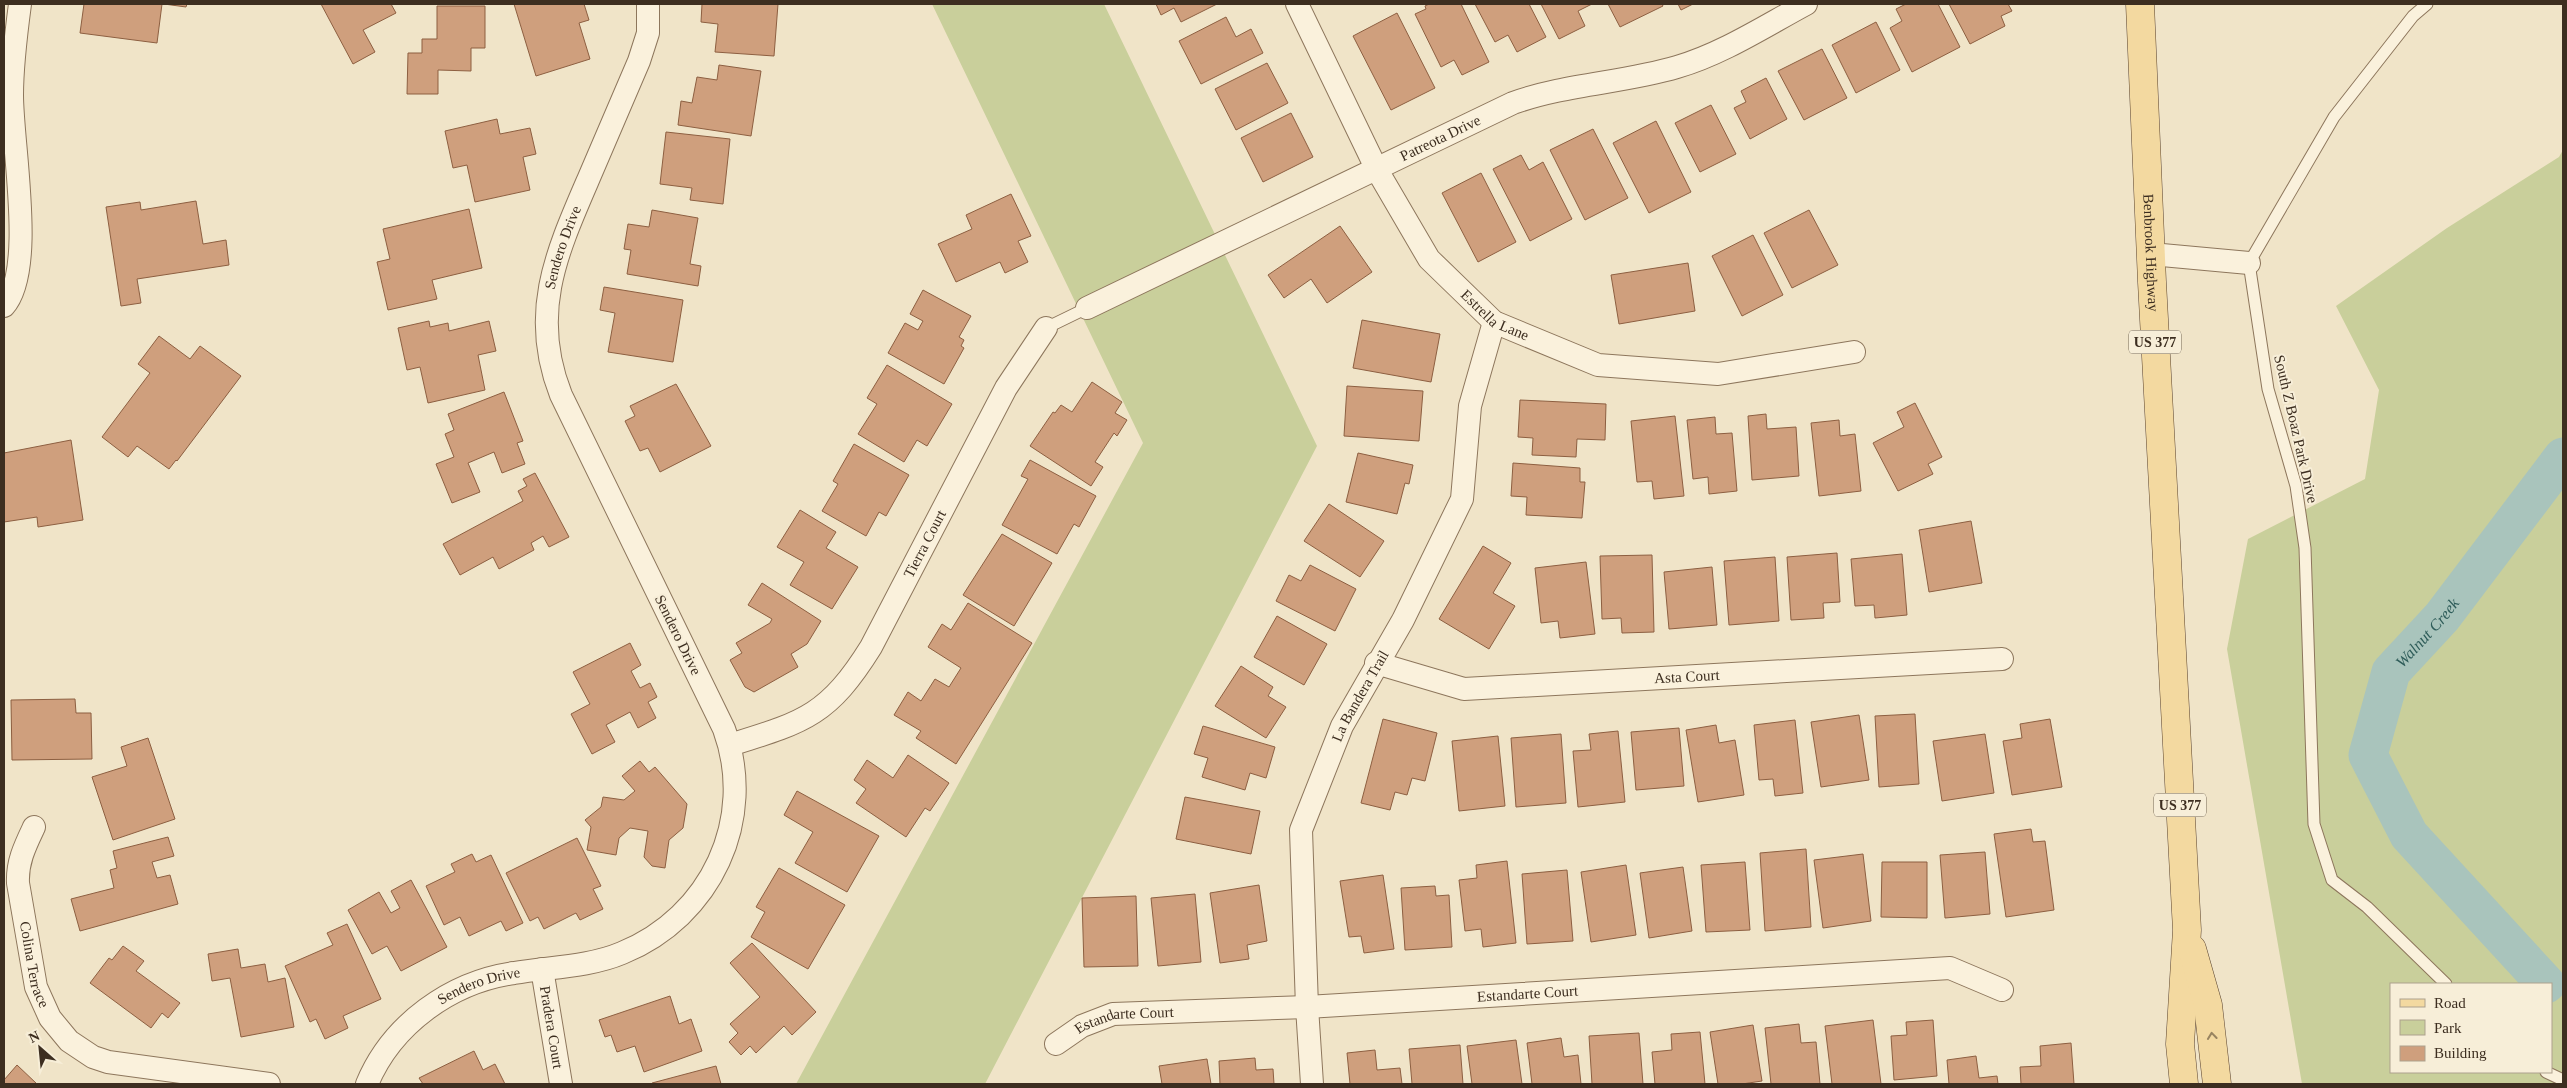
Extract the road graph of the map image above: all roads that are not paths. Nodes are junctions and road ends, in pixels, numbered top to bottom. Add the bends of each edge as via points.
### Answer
1 (20, 4) edge
2 (648, 4) edge
3 (1297, 4) edge
4 (1806, 4) edge
5 (2140, 4) edge
6 (2426, 4) edge
7 (1377, 170) junction
8 (2151, 254) junction
9 (2249, 263) junction
10 (7, 302) edge
11 (1087, 308) joint
12 (1494, 322) junction
13 (1046, 328) joint
14 (1854, 352) dead end
15 (2002, 659) dead end
16 (1376, 663) junction
17 (730, 745) junction
18 (34, 827) dead end
19 (2187, 930) junction
20 (542, 969) junction
21 (2445, 983) edge
22 (2002, 990) dead end
23 (1306, 1007) junction
24 (1056, 1044) dead end
25 (2548, 1073) edge
26 (2563, 1080) edge
27 (269, 1084) edge
28 (367, 1084) edge
29 (561, 1084) edge
30 (1312, 1084) edge
31 (2184, 1084) edge
32 (2217, 1084) edge

1 - 10 street via 12,94 20,259
2 - 17 street, Sendero Drive via 648,33 639,61 556,256 546,306 546,341 561,395
3 - 7 street, Estrella Lane
4 - 7 street, Patreota Drive via 1715,52 1677,67 1556,91 1513,103
5 - 8 main road, Benbrook Highway / US 377
6 - 9 lane via 2413,16 2334,117
7 - 11 street, Patreota Drive
7 - 12 street, Estrella Lane via 1429,259
8 - 9 street
8 - 19 main road, Benbrook Highway / US 377
9 - 21 lane, South Z Boaz Park Drive via 2268,389 2296,486 2305,548 2314,824 2332,880 2367,908
11 - 13 lane, Tierra Court
12 - 14 street, Estrella Lane via 1598,365 1718,374
12 - 16 street, La Bandera Trail via 1470,406 1462,499 1403,620
13 - 17 street, Tierra Court via 1006,388 871,647 846,683 820,710 804,719
15 - 16 street, Asta Court via 1464,689
16 - 23 street, La Bandera Trail via 1342,726 1301,830
17 - 20 street, Sendero Drive via 736,779 730,830 718,863 698,896 662,931 621,954
18 - 27 street, Colina Terrace via 20,856 18,883 36,986 50,1018 60,1031 82,1050 108,1062
19 - 31 main road, US 377 via 2180,1044
32 -> 19 main road, US 377 via 2208,1005
20 - 28 street, Sendero Drive via 481,980 441,1000 416,1017 392,1042
20 - 29 street, Pradera Court
22 - 23 street, Estandarte Court via 1950,968
23 - 24 street, Estandarte Court via 1113,1014 1082,1026
23 - 30 street, La Bandera Trail
25 - 26 lane

